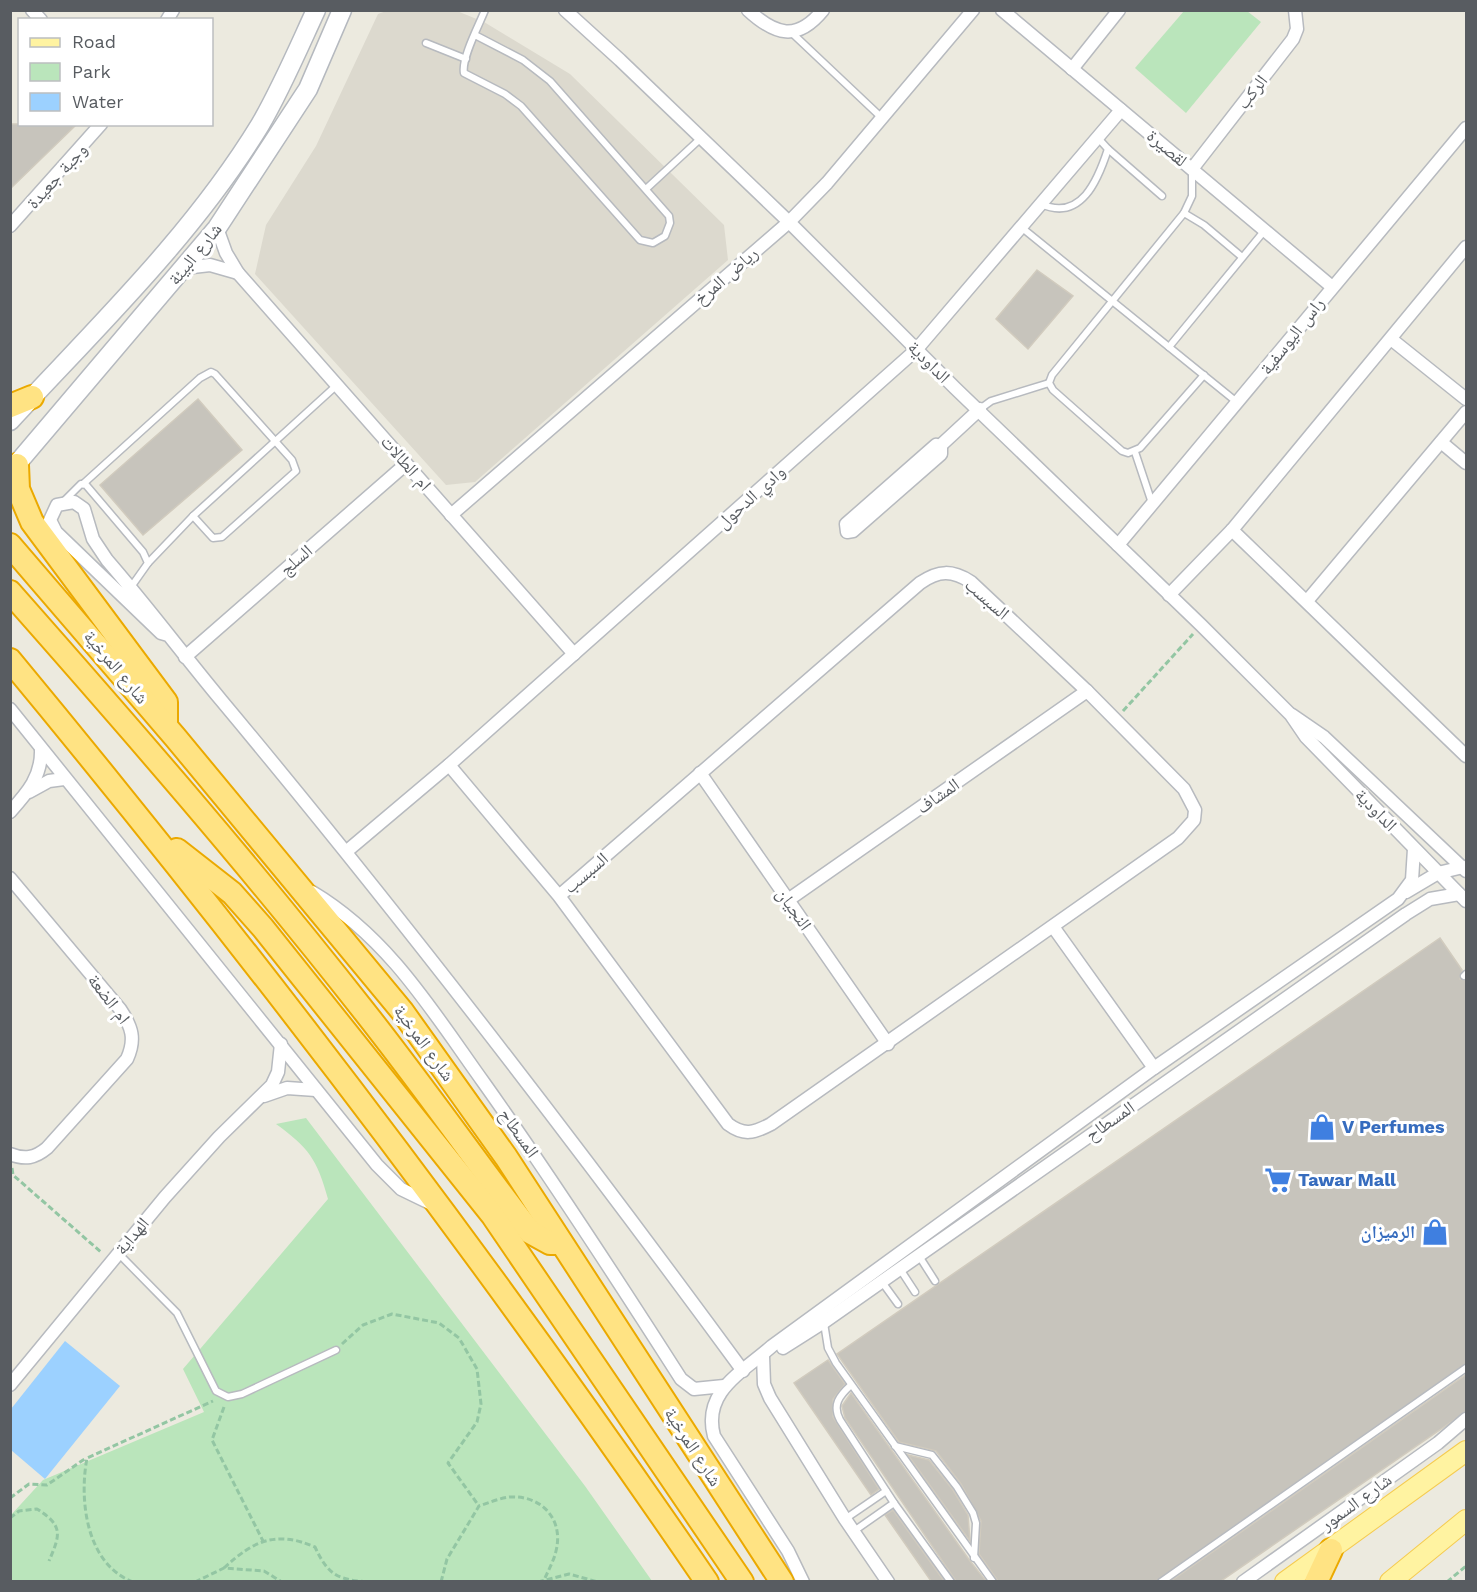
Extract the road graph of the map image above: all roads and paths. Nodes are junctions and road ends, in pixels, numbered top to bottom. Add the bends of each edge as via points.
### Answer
1 (342, 10) edge
2 (485, 10) edge
3 (564, 10) edge
4 (748, 10) edge
5 (823, 10) edge
6 (973, 10) edge
7 (1002, 10) edge
8 (1119, 10) edge
9 (1295, 10) edge
10 (312, 12) edge
11 (792, 33) junction
12 (475, 35) junction
13 (426, 43) dead end
14 (466, 59) junction
15 (1072, 69) junction
16 (1121, 110) junction
17 (882, 118) junction
18 (99, 126) edge
19 (1467, 128) edge
20 (1098, 138) junction
21 (700, 139) junction
22 (1108, 149) junction
23 (1192, 169) junction
24 (646, 189) junction
25 (1162, 196) dead end
26 (1041, 204) junction
27 (1184, 213) junction
28 (789, 222) junction
29 (10, 226) edge
30 (1021, 227) junction
31 (217, 228) junction
32 (1265, 229) junction
33 (1467, 248) edge
34 (1242, 257) junction
35 (184, 268) junction
36 (238, 273) junction
37 (1331, 286) junction
38 (1113, 301) junction
39 (1390, 339) junction
40 (1169, 347) junction
41 (916, 350) junction
42 (1204, 375) junction
43 (1049, 383) junction
44 (337, 385) junction
45 (32, 397) junction
46 (1467, 399) edge
47 (1239, 403) junction
48 (10, 406) edge
49 (980, 409) junction
50 (1467, 412) edge
51 (10, 421) edge
52 (275, 441) junction
53 (1442, 442) junction
54 (1134, 452) junction
55 (1467, 463) edge
56 (406, 464) junction
57 (14, 468) edge
58 (83, 484) junction
59 (896, 487) dead end
60 (63, 502) junction
61 (1152, 503) junction
62 (452, 515) junction
63 (194, 516) junction
64 (1232, 530) junction
65 (10, 545) edge
66 (1118, 545) junction
67 (148, 562) junction
68 (131, 587) junction
69 (10, 592) edge
70 (1169, 595) junction
71 (1307, 601) junction
72 (1201, 625) junction
73 (168, 635) junction
74 (574, 654) junction
75 (185, 657) junction
76 (10, 660) edge
77 (1087, 691) junction
78 (10, 709) edge
79 (1291, 715) junction
80 (1116, 719) junction
81 (166, 726) junction
82 (41, 749) junction
83 (1466, 756) edge
84 (449, 765) junction
85 (700, 773) junction
86 (64, 779) junction
87 (28, 792) junction
88 (10, 812) edge
89 (154, 833) junction
90 (1414, 849) junction
91 (347, 851) junction
92 (1465, 869) edge
93 (1438, 873) junction
94 (10, 878) edge
95 (295, 882) junction
96 (1405, 892) junction
97 (559, 896) junction
98 (1463, 897) edge
99 (788, 900) junction
100 (1054, 928) junction
101 (281, 1044) junction
102 (888, 1044) junction
103 (1154, 1068) junction
104 (316, 1090) junction
105 (262, 1096) junction
106 (10, 1154) edge
107 (10, 1160) edge
108 (440, 1207) junction
109 (561, 1243) junction
110 (919, 1256) junction
111 (115, 1257) junction
112 (900, 1269) junction
113 (882, 1281) junction
114 (935, 1281) dead end
115 (915, 1292) dead end
116 (898, 1304) dead end
117 (820, 1318) junction
118 (336, 1350) joint
119 (763, 1356) junction
120 (1464, 1370) edge
121 (743, 1371) junction
122 (1467, 1378) edge
123 (10, 1385) edge
124 (851, 1385) junction
125 (724, 1386) junction
126 (225, 1396) junction
127 (1467, 1419) edge
128 (895, 1446) junction
129 (1467, 1451) edge
130 (87, 1458) junction
131 (886, 1491) junction
132 (10, 1498) edge
133 (894, 1503) junction
134 (478, 1506) junction
135 (10, 1518) edge
136 (845, 1520) junction
137 (1467, 1520) edge
138 (853, 1531) junction
139 (1467, 1533) edge
140 (263, 1541) junction
141 (1437, 1546) junction
142 (1331, 1550) junction
143 (974, 1558) junction
144 (49, 1561) dead end
145 (1467, 1566) edge
146 (224, 1568) junction
147 (545, 1578) junction
148 (134, 1581) edge
149 (195, 1581) edge
150 (282, 1581) edge
151 (371, 1581) edge
152 (441, 1581) edge
153 (538, 1581) edge
154 (598, 1581) edge
155 (707, 1581) edge
156 (742, 1581) edge
157 (782, 1581) edge
158 (803, 1581) edge
159 (888, 1581) edge
160 (951, 1581) edge
161 (993, 1581) edge
162 (1161, 1581) edge
163 (1243, 1581) edge
164 (1285, 1581) edge
165 (1316, 1581) edge
166 (1390, 1581) edge
167 (1447, 1581) edge

1 - 31 street, شارع البيئة via 308,89
2 - 12 lane
3 - 21 street, الداودية
4 - 11 street via 769,27
5 - 11 street via 805,28
6 - 17 street, رياض المرخ
7 - 15 street, لقصيرة
8 - 15 street
9 - 23 street, الركب via 1297,29 1293,39
10 - 45 street, شارع البيئة via 260,125 218,188
11 - 17 lane
12 - 14 lane
12 - 24 lane via 541,73
13 - 14 lane
14 - 24 lane via 466,76 513,99 640,240 653,243 665,236 670,223 669,216
15 - 16 street, لقصيرة
16 - 20 street, وادي الدحول
16 - 23 street, لقصيرة
17 - 28 street, رياض المرخ
18 - 29 street, وجبة جعيدة
19 - 37 street, راس اليوسفية
20 - 22 lane
20 - 26 street, وادي الدحول
21 - 24 lane
21 - 28 street, الداودية
22 - 25 lane
22 - 26 lane via 1098,178 1071,207 1053,210
23 - 27 lane via 1192,196
23 - 32 street, لقصيرة
26 - 30 street, وادي الدحول
27 - 34 lane
27 - 38 lane
28 - 41 street, الداودية
28 - 62 street, رياض المرخ
30 - 38 lane
30 - 41 street, وادي الدحول
31 - 35 street, شارع البيئة
31 - 36 street, ام الطالات
32 - 34 lane
32 - 37 street, لقصيرة
33 - 39 street
34 - 40 lane
35 - 36 street via 210,265
35 - 57 street, شارع البيئة
36 - 44 street, ام الطالات
37 - 47 street, راس اليوسفية
38 - 40 lane
38 - 43 lane
39 - 46 street
39 - 64 street
40 - 42 lane
41 - 49 street, الداودية
41 - 74 street, وادي الدحول
42 - 47 lane
42 - 54 lane
43 - 49 lane via 992,401
43 - 54 lane via 1122,451
44 - 52 lane
44 - 56 street, ام الطالات
45 - 48 highway
45 - 51 street, شارع البيئة
47 - 61 street, راس اليوسفية
49 - 59 street via 940,446 934,447
49 - 66 street, الداودية
50 - 53 street
52 - 58 lane via 211,372
52 - 63 lane
52 - 63 lane via 294,463 293,474 222,537 213,538
53 - 55 street
53 - 71 street
54 - 61 lane
56 - 62 street, ام الطالات
56 - 75 street, السلج
57 - 81 highway via 32,522 166,702
58 - 60 lane
58 - 67 lane
60 - 68 street via 74,502 84,509 98,549
60 - 73 street via 54,509 50,520 56,532 161,633
61 - 66 street, راس اليوسفية
62 - 74 street, ام الطالات
63 - 67 lane
64 - 70 street
64 - 71 street
65 - 81 highway, شارع المرخية
66 - 70 street, الداودية
67 - 68 lane
68 - 73 street
69 - 109 highway via 313,947 530,1232 539,1239
70 - 72 street, الداودية
71 - 83 street
72 - 79 street, الداودية
72 - 80 path
73 - 75 street
74 - 84 street, وادي الدحول
75 - 91 street
76 - 89 highway
77 - 80 street, السبسب
77 - 85 street, السبسب via 971,582 958,574 932,574
77 - 99 street, المشاف
78 - 82 street
79 - 90 street, الداودية via 1306,737
79 - 92 street, الداودية via 1319,732
80 - 100 street, السبسب via 1184,789 1195,810 1194,820 1178,838
81 - 95 highway, شارع المرخية
82 - 86 street
82 - 87 street via 39,772
84 - 91 street, وادي الدحول
84 - 97 street, السبسب
85 - 97 street, السبسب
85 - 99 street, النجيان
86 - 87 street
86 - 101 street
87 - 88 street
89 - 108 highway
89 - 156 highway via 232,893 494,1216
90 - 93 street, الداودية
90 - 96 street via 1414,872
91 - 121 street via 589,1161
92 - 93 street, المسطاح
93 - 96 street, المسطاح
93 - 98 street, الداودية
94 - 106 street, ام الضعة via 120,1009 133,1033 127,1059 47,1148 27,1158
95 - 109 highway, شارع المرخية via 402,1011 506,1157
95 - 125 street, المسطاح via 363,928 413,984 556,1186 681,1379 694,1389
96 - 103 street, المسطاح
97 - 102 street, السبسب via 728,1124 738,1132 749,1134 771,1125
98 - 110 street, المسطاح via 1430,899 1406,914
99 - 102 street, النجيان
100 - 102 street, السبسب
100 - 103 street
101 - 104 street
101 - 105 street, الهداية via 278,1072
103 - 117 street, المسطاح
104 - 105 street, الهداية via 287,1088
104 - 108 street via 390,1180 413,1196
105 - 111 street, الهداية via 219,1137
107 - 111 path via 13,1175
108 - 155 highway
109 - 157 highway, شارع المرخية
110 - 112 street, المسطاح
110 - 114 lane
111 - 123 street, الهداية
111 - 126 lane via 177,1313 209,1380
112 - 113 street, المسطاح
112 - 115 lane
113 - 116 lane
113 - 117 street, المسطاح
117 - 119 street, المسطاح via 776,1352
117 - 124 lane via 830,1353
118 - 126 lane via 242,1394
118 - 134 path via 363,1325 392,1314 439,1323 459,1338 477,1369 480,1404 477,1422 448,1463
119 - 121 street, المسطاح
119 - 136 street via 770,1398
120 - 122 lane
120 - 162 lane
121 - 125 street, المسطاح
124 - 128 lane
124 - 131 lane via 838,1398 837,1413
125 - 158 street, المسطاح via 712,1408 714,1436 789,1551
126 - 130 path
126 - 140 path via 212,1440
127 - 163 street, شارع السمور
128 - 143 lane
128 - 143 lane via 933,1455 957,1487 976,1523
129 - 142 main road, شارع السمور
130 - 132 path via 47,1485 29,1484
130 - 148 path via 84,1503 90,1533 103,1558
131 - 133 lane
131 - 136 lane
133 - 138 lane
133 - 160 lane
134 - 147 path via 509,1497 530,1498 549,1509 556,1527 556,1550
134 - 152 path via 447,1559
135 - 144 path via 28,1508 37,1509 52,1520 59,1539
136 - 138 street
137 - 141 main road
138 - 159 street
139 - 141 street
140 - 146 path via 243,1550
140 - 151 path via 287,1538 308,1544 315,1547 323,1564 335,1576
141 - 166 main road
142 - 164 main road, شارع السمور
142 - 165 highway
143 - 161 lane
145 - 167 path
146 - 149 path
146 - 150 path via 264,1571
147 - 153 path
147 - 154 path via 569,1574

